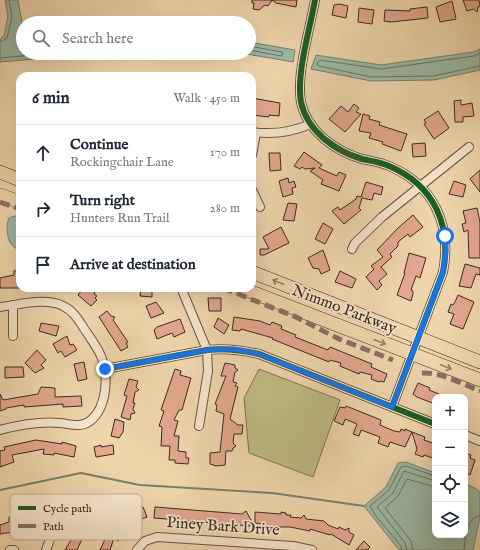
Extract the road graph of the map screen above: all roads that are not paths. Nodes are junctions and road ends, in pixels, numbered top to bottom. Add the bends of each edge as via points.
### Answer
1 (315, 0) edge
2 (311, 124) junction
3 (256, 132) edge
4 (469, 147) dead end
5 (0, 172) edge
6 (16, 178) edge
7 (420, 186) junction
8 (0, 195) edge
9 (256, 198) edge
10 (16, 201) edge
11 (260, 207) dead end
12 (352, 249) dead end
13 (256, 274) edge
14 (183, 292) edge
15 (251, 292) edge
16 (13, 305) junction
17 (0, 307) edge
18 (13, 336) dead end
19 (418, 338) junction
20 (207, 350) junction
21 (412, 354) junction
22 (480, 362) edge
23 (105, 369) junction
24 (480, 380) edge
25 (392, 407) junction
26 (432, 423) edge
27 (199, 426) dead end
28 (0, 430) edge
29 (468, 437) edge
30 (480, 441) edge
31 (49, 540) edge
32 (10, 550) edge
33 (14, 550) edge
34 (46, 550) edge
35 (137, 550) edge
36 (312, 550) edge

1 - 2 street via 300,85 301,103
2 - 3 street via 286,132
2 - 7 street via 336,148 388,165
4 - 7 street
5 - 6 highway
7 - 12 street via 354,243
7 - 19 street via 439,214 446,251 438,288
8 - 10 highway
9 - 11 street
19 -> 13 highway, Nimmo Parkway
14 - 20 street
15 -> 21 highway, Nimmo Parkway
16 - 17 street
16 - 18 street
16 - 23 street via 47,302 71,311 98,350
19 - 21 street
19 - 22 highway, Nimmo Parkway
20 - 23 street
20 - 25 street via 234,349 259,354
20 - 27 street via 208,371
21 -> 24 highway, Nimmo Parkway
21 - 25 street
23 - 28 street via 102,402 90,422 79,426 46,422
25 - 26 street
29 - 30 street
31 - 34 street
32 - 33 street
35 - 36 street, Piney Bark Drive via 145,541 157,537 293,546

